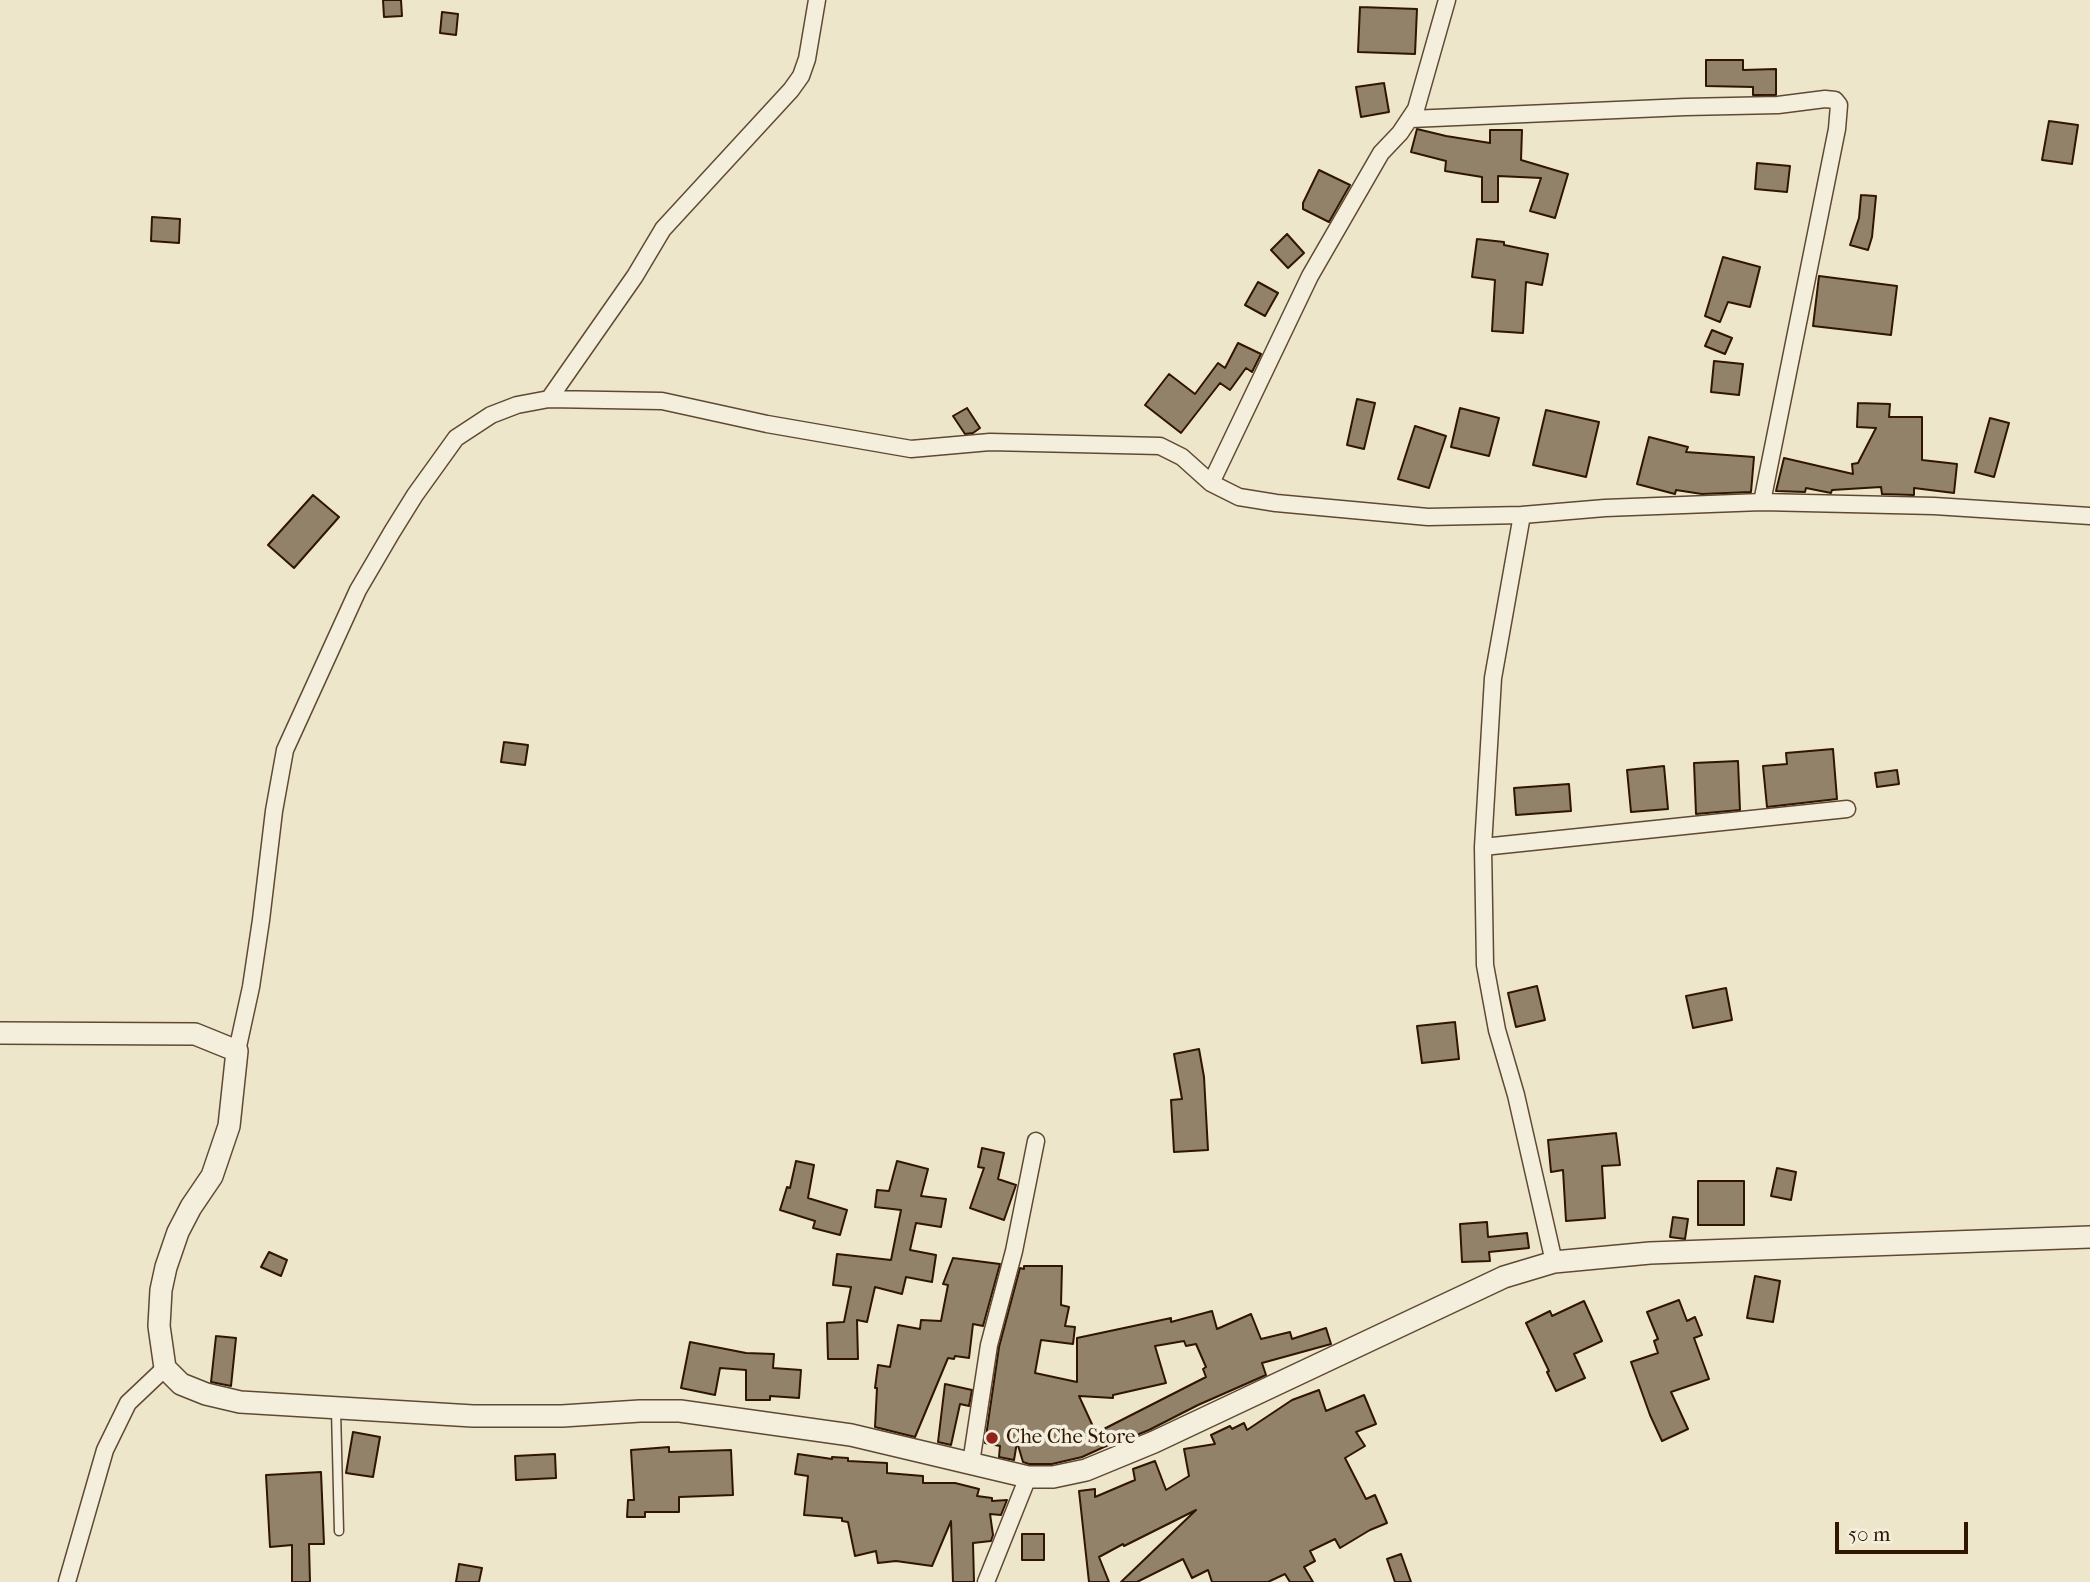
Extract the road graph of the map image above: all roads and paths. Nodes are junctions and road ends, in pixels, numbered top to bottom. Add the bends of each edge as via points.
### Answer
1 (817, 0) edge
2 (1447, 0) edge
3 (1411, 119) junction
4 (549, 399) junction
5 (1211, 483) junction
6 (1762, 502) junction
7 (1522, 515) junction
8 (2090, 516) edge
9 (1847, 809) dead end
10 (1483, 847) junction
11 (0, 1032) edge
12 (237, 1051) junction
13 (1036, 1141) dead end
14 (2090, 1237) edge
15 (1554, 1262) junction
16 (165, 1368) junction
17 (335, 1407) junction
18 (971, 1463) junction
19 (1028, 1476) junction
20 (339, 1531) dead end
21 (67, 1582) edge
22 (986, 1582) edge

1 - 4 street via 801,76 663,229
2 - 3 street
3 - 5 street via 1381,153 1310,276
3 - 6 street via 1835,100 1839,105 1837,129
4 - 5 street via 662,401 911,449 990,442 1160,446 1182,457
4 - 12 street via 491,415 456,438 415,495 358,590 285,750 251,986
5 - 7 street via 1239,497 1276,503 1428,517
6 - 7 street
6 - 8 street
7 - 10 street via 1493,678
9 - 10 street
10 - 15 street via 1485,965
11 - 12 street via 195,1034
12 - 16 street via 229,1126 212,1176 178,1232 166,1267 159,1326
13 - 18 street via 989,1345
14 - 15 street via 1650,1253
15 - 19 street via 1504,1277 1143,1447 1086,1470
16 - 17 street via 181,1384 218,1397
16 - 21 street via 128,1404 105,1450
17 - 18 street via 472,1416 680,1411 851,1435
17 - 20 lane
18 - 19 street
19 - 22 street

